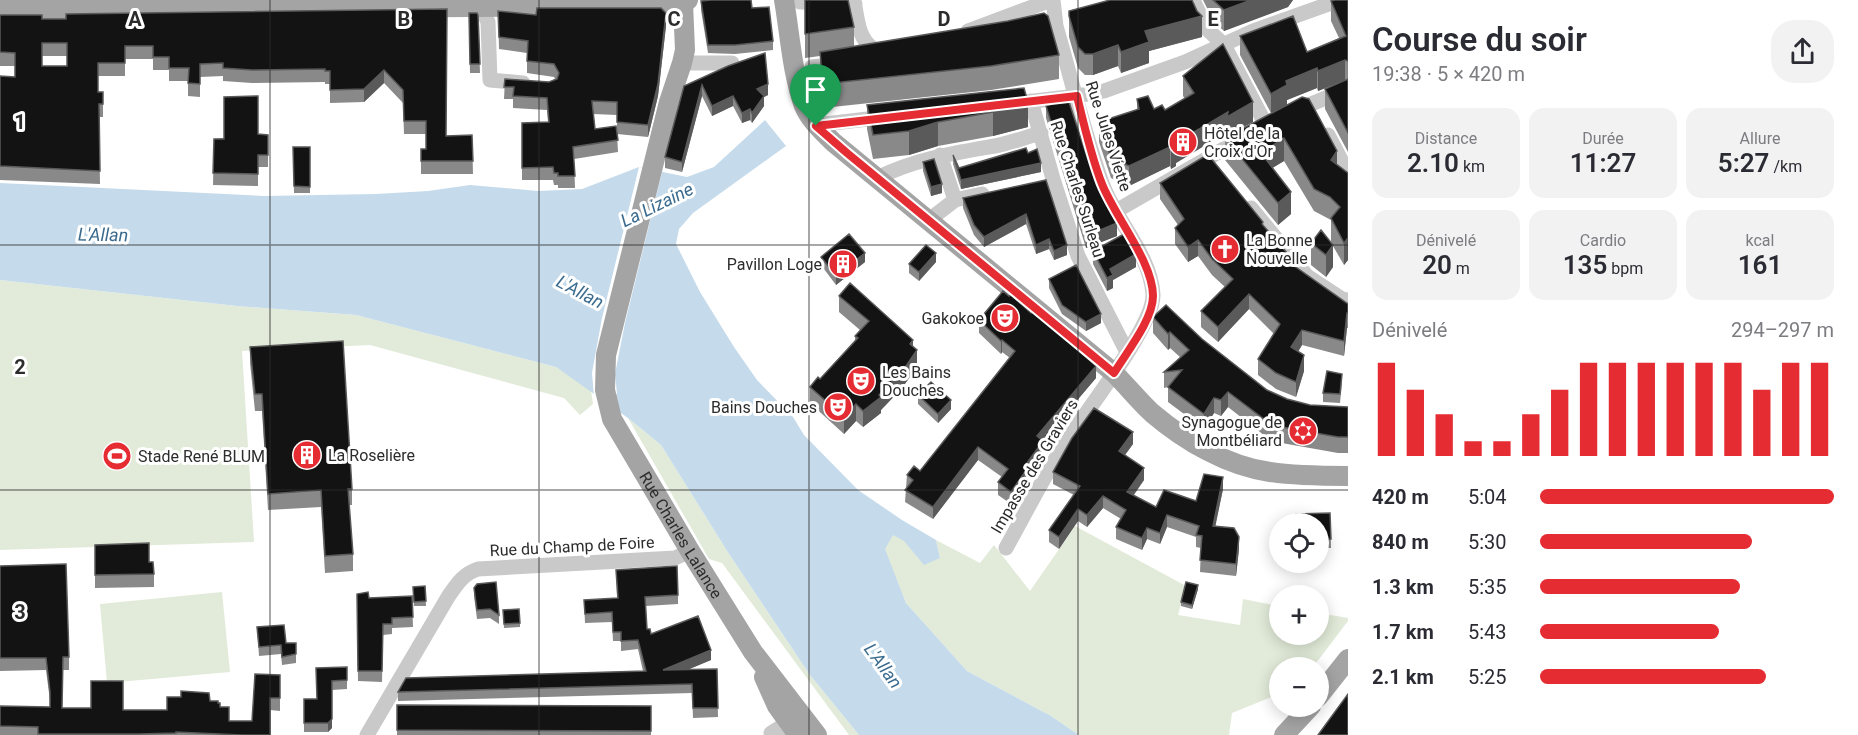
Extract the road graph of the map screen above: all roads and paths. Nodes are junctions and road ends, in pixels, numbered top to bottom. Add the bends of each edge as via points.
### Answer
1 (784, 0) edge
2 (797, 0) edge
3 (1052, 0) edge
4 (1193, 0) edge
5 (1340, 0) edge
6 (685, 1) edge
7 (855, 2) edge
8 (351, 3) edge
9 (481, 7) junction
10 (0, 10) edge
11 (950, 39) edge
12 (1224, 45) junction
13 (682, 63) junction
14 (732, 63) edge
15 (797, 80) junction
16 (537, 84) edge
17 (1348, 89) edge
18 (1077, 96) junction
19 (1031, 101) junction
20 (997, 105) edge
21 (1316, 114) junction
22 (896, 116) edge
23 (1275, 120) junction
24 (816, 126) junction
25 (1041, 133) junction
26 (940, 155) junction
27 (1209, 156) junction
28 (1220, 170) edge
29 (1348, 173) edge
30 (877, 178) junction
31 (999, 191) edge
32 (1242, 197) edge
33 (956, 200) junction
34 (1116, 211) junction
35 (929, 220) junction
36 (1153, 295) junction
37 (1348, 300) edge
38 (1167, 307) edge
39 (1127, 352) junction
40 (1114, 373) junction
41 (1348, 476) edge
42 (1005, 548) dead end
43 (690, 551) junction
44 (753, 652) junction
45 (1348, 659) edge
46 (1329, 683) edge
47 (777, 706) junction
48 (1301, 717) edge
49 (804, 731) edge
50 (770, 734) edge
51 (367, 735) edge
52 (1284, 735) edge

1 - 15 main road
2 - 7 street
3 - 11 street
3 - 18 street, Rue Jules Viette
4 - 12 street via 1206,28
5 - 12 street
6 - 9 main road via 663,6
6 - 13 main road
7 - 15 street via 860,31 868,45 879,48 855,61 812,67 809,76
8 - 9 main road
8 - 10 main road
9 - 16 street via 488,22 490,80
12 - 18 street via 1104,91
12 - 23 street
13 - 14 street
13 - 43 main road, Rue Charles Lalance via 606,355 605,390 612,419
15 - 24 main road
17 - 21 street
18 - 19 street
18 - 34 street, Rue Jules Viette via 1102,184
19 - 20 street
19 - 25 street, Rue Charles Surleau
21 - 23 street
21 - 29 street
22 - 24 street
23 - 27 street
24 - 30 main road
25 - 26 street
25 - 39 street, Rue Charles Surleau via 1047,180 1078,256
26 - 30 street
26 - 33 street
27 - 28 street
27 - 34 street
30 - 35 main road
31 - 33 street
32 - 37 street via 1307,276
33 - 35 street
34 - 36 street, Rue Jules Viette via 1140,253
35 - 40 main road
36 - 38 street
36 - 39 street via 1148,318
39 - 40 street
40 - 41 main road via 1151,412 1211,453 1268,472
40 - 42 street, Impasse des Graviers via 1064,445
43 - 44 main road, Rue Charles Lalance
43 - 51 street, Rue du Champ de Foire via 675,558 470,572 448,597
44 - 47 main road, Rue Charles Lalance
44 - 49 main road, Rue Charles Lalance
45 - 46 main road
47 - 49 main road, Rue Charles Lalance
47 - 50 street
48 - 52 main road
49 - 50 street via 779,728

